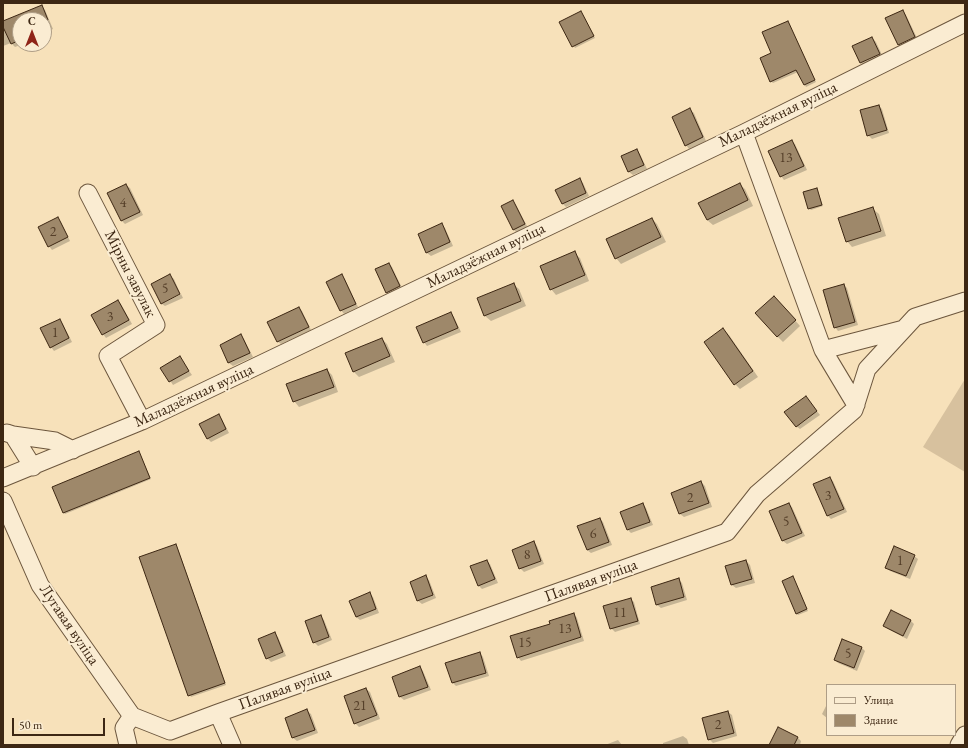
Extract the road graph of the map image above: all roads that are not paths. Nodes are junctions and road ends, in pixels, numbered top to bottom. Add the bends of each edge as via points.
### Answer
1 (965, 23) edge
2 (744, 133) junction
3 (88, 193) dead end
4 (965, 301) edge
5 (904, 329) junction
6 (823, 350) junction
7 (856, 405) junction
8 (142, 421) junction
9 (8, 434) edge
10 (73, 450) junction
11 (33, 467) junction
12 (3, 478) edge
13 (3, 501) edge
14 (218, 713) junction
15 (132, 716) junction
16 (965, 735) edge
17 (128, 745) edge
18 (232, 745) edge
19 (959, 745) edge

1 - 2 street, Маладзёжная вуліца
2 - 6 street
2 - 8 street, Маладзёжная вуліца
3 - 8 street, Мірны завулак via 156,325 108,356
4 - 5 street, Палявая вуліца via 915,317
5 - 6 street
5 - 7 street, Палявая вуліца via 867,369
6 - 7 street
7 - 14 street, Палявая вуліца via 854,410 757,494 728,532
8 - 10 street, Маладзёжная вуліца
9 - 10 street via 55,441
9 - 11 street
10 - 11 street, Маладзёжная вуліца
11 - 12 street, Маладзёжная вуліца
13 - 15 street, Лугавая вуліца via 40,585
14 - 15 street, Палявая вуліца via 170,732
14 - 18 street
15 - 17 street via 124,728
16 - 19 street

